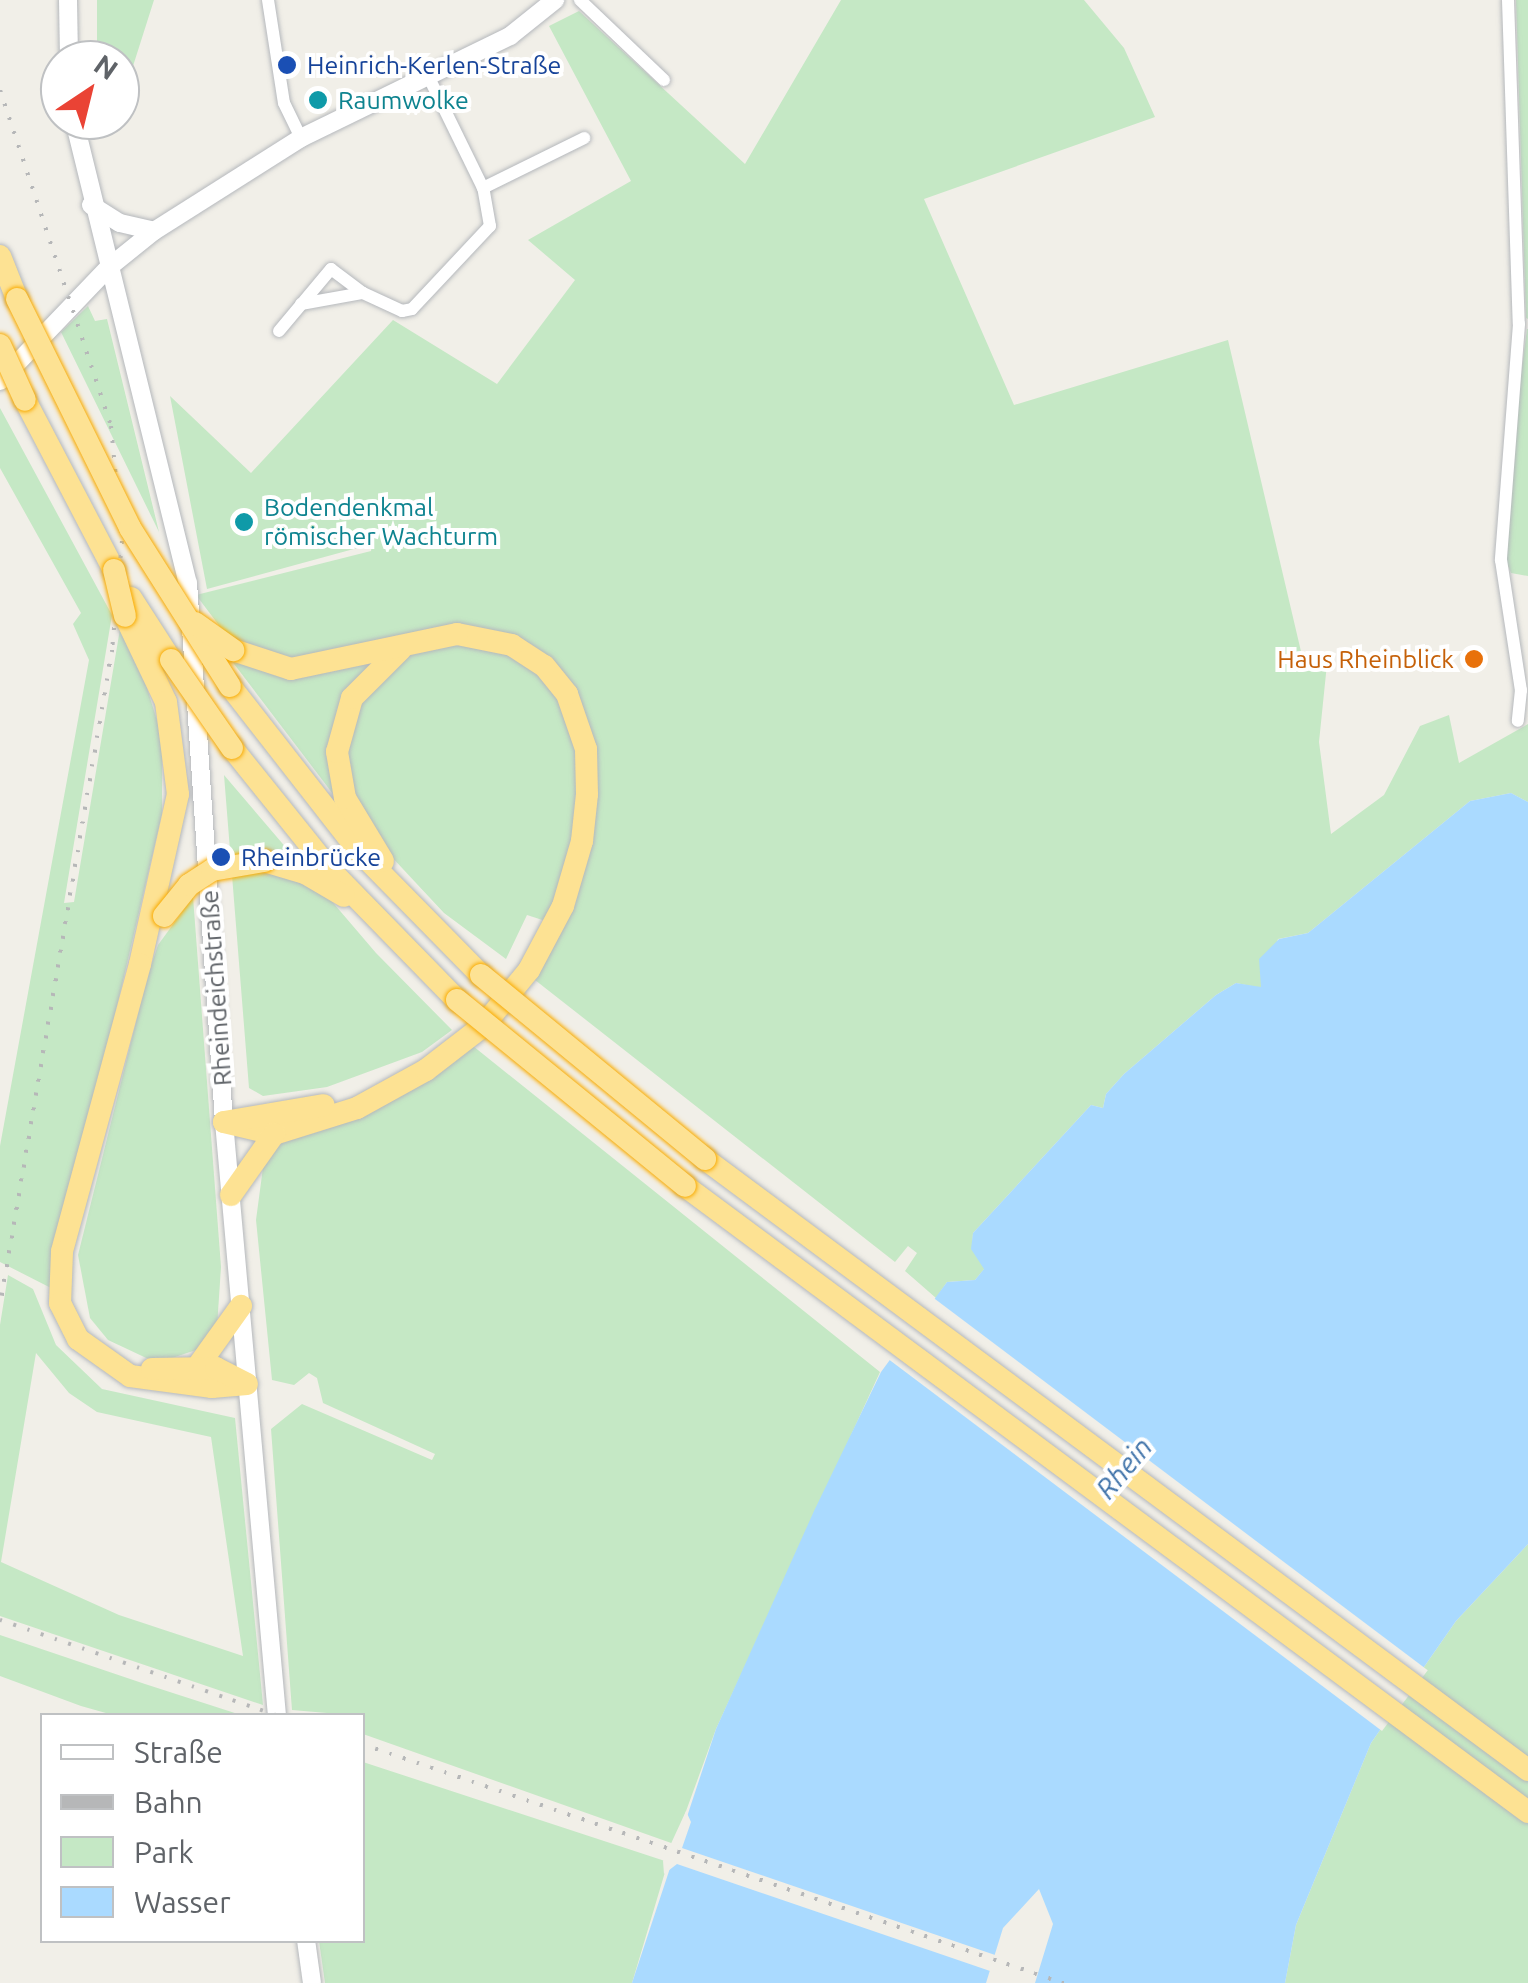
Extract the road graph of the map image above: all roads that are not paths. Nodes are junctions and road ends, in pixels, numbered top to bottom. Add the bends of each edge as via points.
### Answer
1 (68, 0) edge
2 (268, 0) edge
3 (555, 0) edge
4 (580, 0) edge
5 (1508, 0) edge
6 (69, 40) edge
7 (429, 78) junction
8 (664, 80) dead end
9 (301, 138) junction
10 (584, 138) dead end
11 (78, 140) edge
12 (483, 188) junction
13 (91, 204) junction
14 (154, 232) junction
15 (0, 256) edge
16 (108, 268) junction
17 (322, 279) junction
18 (363, 292) junction
19 (326, 300) junction
20 (301, 304) junction
21 (279, 332) dead end
22 (0, 345) edge
23 (0, 380) edge
24 (128, 607) junction
25 (180, 612) junction
26 (420, 639) junction
27 (1518, 722) dead end
28 (372, 915) junction
29 (425, 922) junction
30 (140, 964) junction
31 (405, 1081) junction
32 (224, 1122) junction
33 (274, 1134) junction
34 (231, 1195) junction
35 (69, 1233) junction
36 (241, 1306) junction
37 (198, 1366) junction
38 (248, 1384) junction
39 (277, 1713) edge
40 (1528, 1770) edge
41 (1528, 1812) edge
42 (306, 1943) edge
43 (312, 1983) edge

1 - 6 main road
2 - 9 street via 284,103
3 - 7 main road via 510,36
4 - 8 street
5 - 27 street via 1519,324 1501,560 1521,690
7 - 9 main road
7 - 12 street
9 - 14 main road
10 - 12 street
11 - 13 main road, Rheindeichstraße
12 - 18 street via 490,226 412,309 402,312
13 - 14 main road via 120,223
13 - 16 main road, Rheindeichstraße
14 - 16 main road
15 - 25 highway, bridge via 130,528
16 - 23 main road
16 - 32 main road, Rheindeichstraße via 173,502 188,583
17 - 18 street via 337,270
17 - 19 street
17 - 20 street
18 - 19 street
19 - 20 street
20 - 21 street
22 - 24 highway, bridge
24 - 28 highway, bridge via 232,748
24 - 30 highway via 166,702 178,794
25 - 26 highway, bridge via 233,650 291,669
25 - 29 highway, bridge via 358,850
26 - 29 highway via 362,683 343,718 336,752 345,798
26 - 31 highway via 495,639 544,666 576,712 587,794 571,884 529,970 484,1026
28 - 30 highway, bridge via 305,873 264,861 212,870 189,885 164,916
28 - 41 highway, bridge via 458,1000 671,1176
29 - 40 highway, bridge via 705,1160
30 - 35 highway
31 - 32 highway via 332,1104
31 - 33 highway via 357,1108
32 - 33 highway
32 - 34 main road, Rheindeichstraße
33 - 34 highway
34 - 36 main road, Rheindeichstraße
35 - 37 highway via 74,1302 101,1346 153,1370
35 - 38 highway via 58,1271 60,1304 94,1355 152,1381
36 - 37 highway
36 - 38 main road, Rheindeichstraße
37 - 38 highway
38 - 39 main road, Rheindeichstraße
42 - 43 main road

